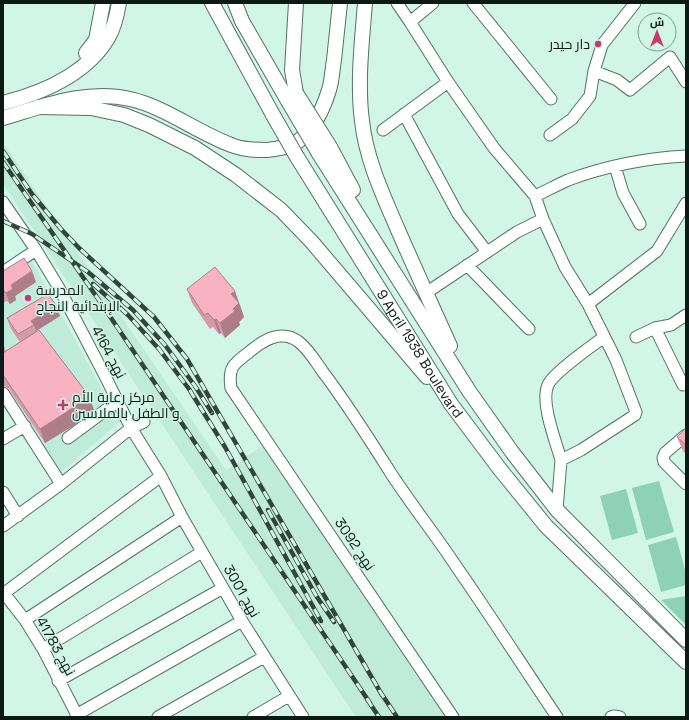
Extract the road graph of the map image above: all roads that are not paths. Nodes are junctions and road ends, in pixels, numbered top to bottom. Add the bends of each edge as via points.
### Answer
1 (103, 3) edge
2 (119, 3) edge
3 (212, 3) edge
4 (234, 3) edge
5 (289, 3) edge
6 (296, 3) edge
7 (340, 3) edge
8 (365, 3) edge
9 (397, 3) edge
10 (433, 3) edge
11 (473, 3) edge
12 (635, 3) edge
13 (410, 22) junction
14 (293, 39) junction
15 (594, 71) junction
16 (66, 78) junction
17 (448, 82) junction
18 (686, 82) edge
19 (292, 97) junction
20 (551, 99) dead end
21 (3, 103) edge
22 (38, 107) junction
23 (404, 114) junction
24 (3, 118) edge
25 (383, 130) dead end
26 (550, 135) dead end
27 (686, 156) edge
28 (615, 166) junction
29 (535, 196) junction
30 (3, 202) edge
31 (686, 204) edge
32 (682, 216) edge
33 (543, 219) junction
34 (640, 224) dead end
35 (36, 250) junction
36 (487, 252) junction
37 (467, 265) junction
38 (3, 272) edge
39 (426, 293) junction
40 (588, 304) junction
41 (686, 315) edge
42 (655, 328) junction
43 (529, 329) dead end
44 (604, 336) junction
45 (636, 337) dead end
46 (683, 384) dead end
47 (469, 391) junction
48 (3, 393) edge
49 (118, 401) junction
50 (451, 404) junction
51 (144, 422) dead end
52 (25, 426) junction
53 (131, 428) junction
54 (686, 435) edge
55 (68, 438) dead end
56 (3, 439) edge
57 (561, 460) junction
58 (161, 476) junction
59 (62, 484) junction
60 (686, 484) edge
61 (3, 492) edge
62 (557, 510) junction
63 (18, 516) junction
64 (182, 517) junction
65 (3, 526) edge
66 (202, 552) junction
67 (223, 588) junction
68 (3, 593) edge
69 (24, 620) junction
70 (242, 621) junction
71 (686, 640) edge
72 (43, 649) junction
73 (264, 657) junction
74 (686, 662) edge
75 (58, 681) junction
76 (289, 696) junction
77 (77, 716) edge
78 (301, 716) edge
79 (158, 717) edge
80 (252, 717) edge
81 (454, 717) edge
82 (556, 717) edge
83 (611, 717) edge
84 (620, 717) edge

1 - 16 main road via 96,40
2 - 16 main road via 108,38 89,62
3 - 50 main road, 9 April 1938 Boulevard, bridge via 297,157
4 - 19 main road, 9 April 1938 Boulevard via 242,21
5 - 14 main road
6 - 14 main road
7 - 22 main road via 329,92 311,128 304,137 289,146 279,149 248,150 131,99 81,97
8 - 39 main road via 360,101 366,144 380,188
9 - 13 street
10 - 13 street
11 - 20 street
12 - 15 street via 602,45
13 - 17 street
14 - 19 main road
15 - 18 street via 617,80 630,90 670,58
15 - 26 street via 590,96 572,119
16 - 21 main road via 22,98
17 - 23 street
17 - 29 street via 494,148
19 - 47 main road, 9 April 1938 Boulevard, bridge via 396,274
22 - 24 main road
22 - 50 main road via 91,108 124,114 195,148 236,174 281,210 310,241
23 - 25 street
23 - 36 street via 458,214
27 - 28 street via 659,157
28 - 29 street via 568,180
28 - 34 street via 623,193
29 - 33 street
30 - 35 street, نهج 4164
31 - 32 street
32 - 40 street via 657,251
33 - 36 street
33 - 40 street via 565,267
35 - 38 street
35 - 49 street, نهج 4164 via 59,288
36 - 37 street
37 - 39 street
37 - 43 street
39 - 47 main road
40 - 44 street
41 - 42 street via 671,325
42 - 45 street
42 - 46 street
44 - 57 street via 555,376 547,387 545,400
44 - 57 street via 616,360 636,412 635,416
47 - 62 main road, 9 April 1938 Boulevard
48 - 52 street
49 - 53 street, نهج 4164
49 - 55 street
50 - 74 main road, 9 April 1938 Boulevard via 546,526
51 - 53 street
52 - 56 street
52 - 59 street
53 - 58 street, نهج 4164
53 - 59 street
54 - 60 street via 665,453 663,458
57 - 62 street
58 - 64 street, نهج 3001
58 - 68 street
59 - 63 street
61 - 63 street
62 - 71 main road, 9 April 1938 Boulevard
63 - 65 street
64 - 66 street, نهج 3001
64 - 69 street
66 - 67 street, نهج 3001
66 - 72 street
67 - 70 street, نهج 3001
67 - 75 street
68 - 69 street, نهج 41783
69 - 72 street, نهج 41783
70 - 73 street, نهج 3001
70 - 77 street
72 - 75 street, نهج 41783
73 - 76 street, نهج 3001
73 - 79 street
75 - 77 street, نهج 41783
76 - 78 street, نهج 3001
76 - 80 street
81 - 82 street, نهج 3092 via 231,388 230,378 234,363 270,338 281,335 298,342 338,391 395,480 458,568
83 - 84 street

